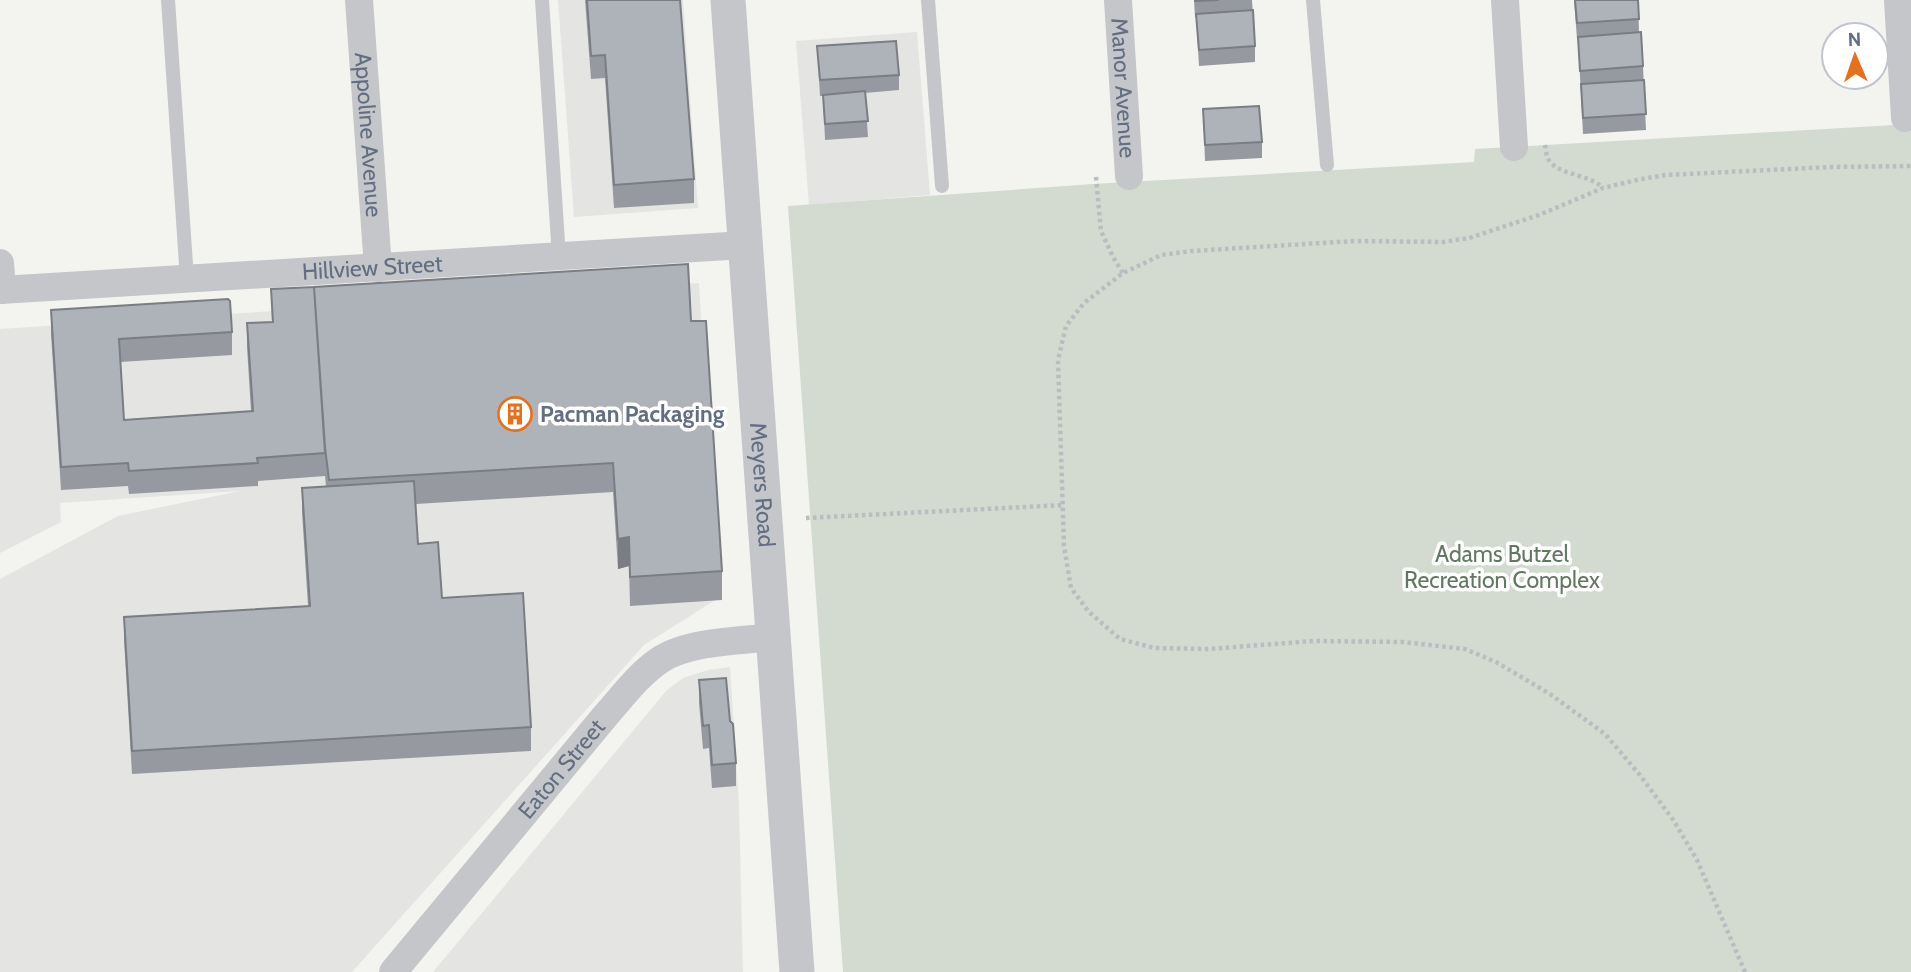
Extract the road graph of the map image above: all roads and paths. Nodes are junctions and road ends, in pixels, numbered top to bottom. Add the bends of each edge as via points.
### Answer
1 (168, 0) edge
2 (359, 0) edge
3 (542, 0) edge
4 (728, 0) edge
5 (928, 0) edge
6 (1118, 0) edge
7 (1313, 0) edge
8 (1505, 0) edge
9 (1898, 0) edge
10 (1905, 118) dead end
11 (1545, 144) dead end
12 (1514, 147) dead end
13 (1326, 165) dead end
14 (1911, 166) edge
15 (1129, 176) dead end
16 (1096, 177) dead end
17 (942, 186) dead end
18 (1604, 188) junction
19 (745, 245) junction
20 (559, 257) junction
21 (378, 268) junction
22 (1123, 273) junction
23 (187, 279) junction
24 (1, 281) edge
25 (1064, 505) junction
26 (806, 518) dead end
27 (773, 637) junction
28 (393, 972) edge
29 (797, 972) edge
30 (1745, 972) edge

1 - 23 lane
2 - 21 street, Appoline Avenue
3 - 20 lane
4 - 19 street, Meyers Road
5 - 17 lane
6 - 15 street, Manor Avenue
7 - 13 lane
8 - 12 street
9 - 10 street
11 - 18 path via 1551,163
14 - 18 path via 1667,175
16 - 22 path via 1101,231
18 - 22 path via 1469,238 1192,251 1161,255
19 - 20 street, Hillview Street
19 - 27 street, Meyers Road
20 - 21 street, Hillview Street
21 - 23 street, Hillview Street
22 - 25 path via 1084,303 1066,326 1058,360
23 - 24 street, Hillview Street
25 - 26 path
25 - 30 path via 1071,588 1120,639 1154,648 1326,641 1465,649 1550,694 1605,734 1674,821 1697,860
27 - 28 street, Eaton Street via 691,646 671,653 635,682
27 - 29 street, Meyers Road

